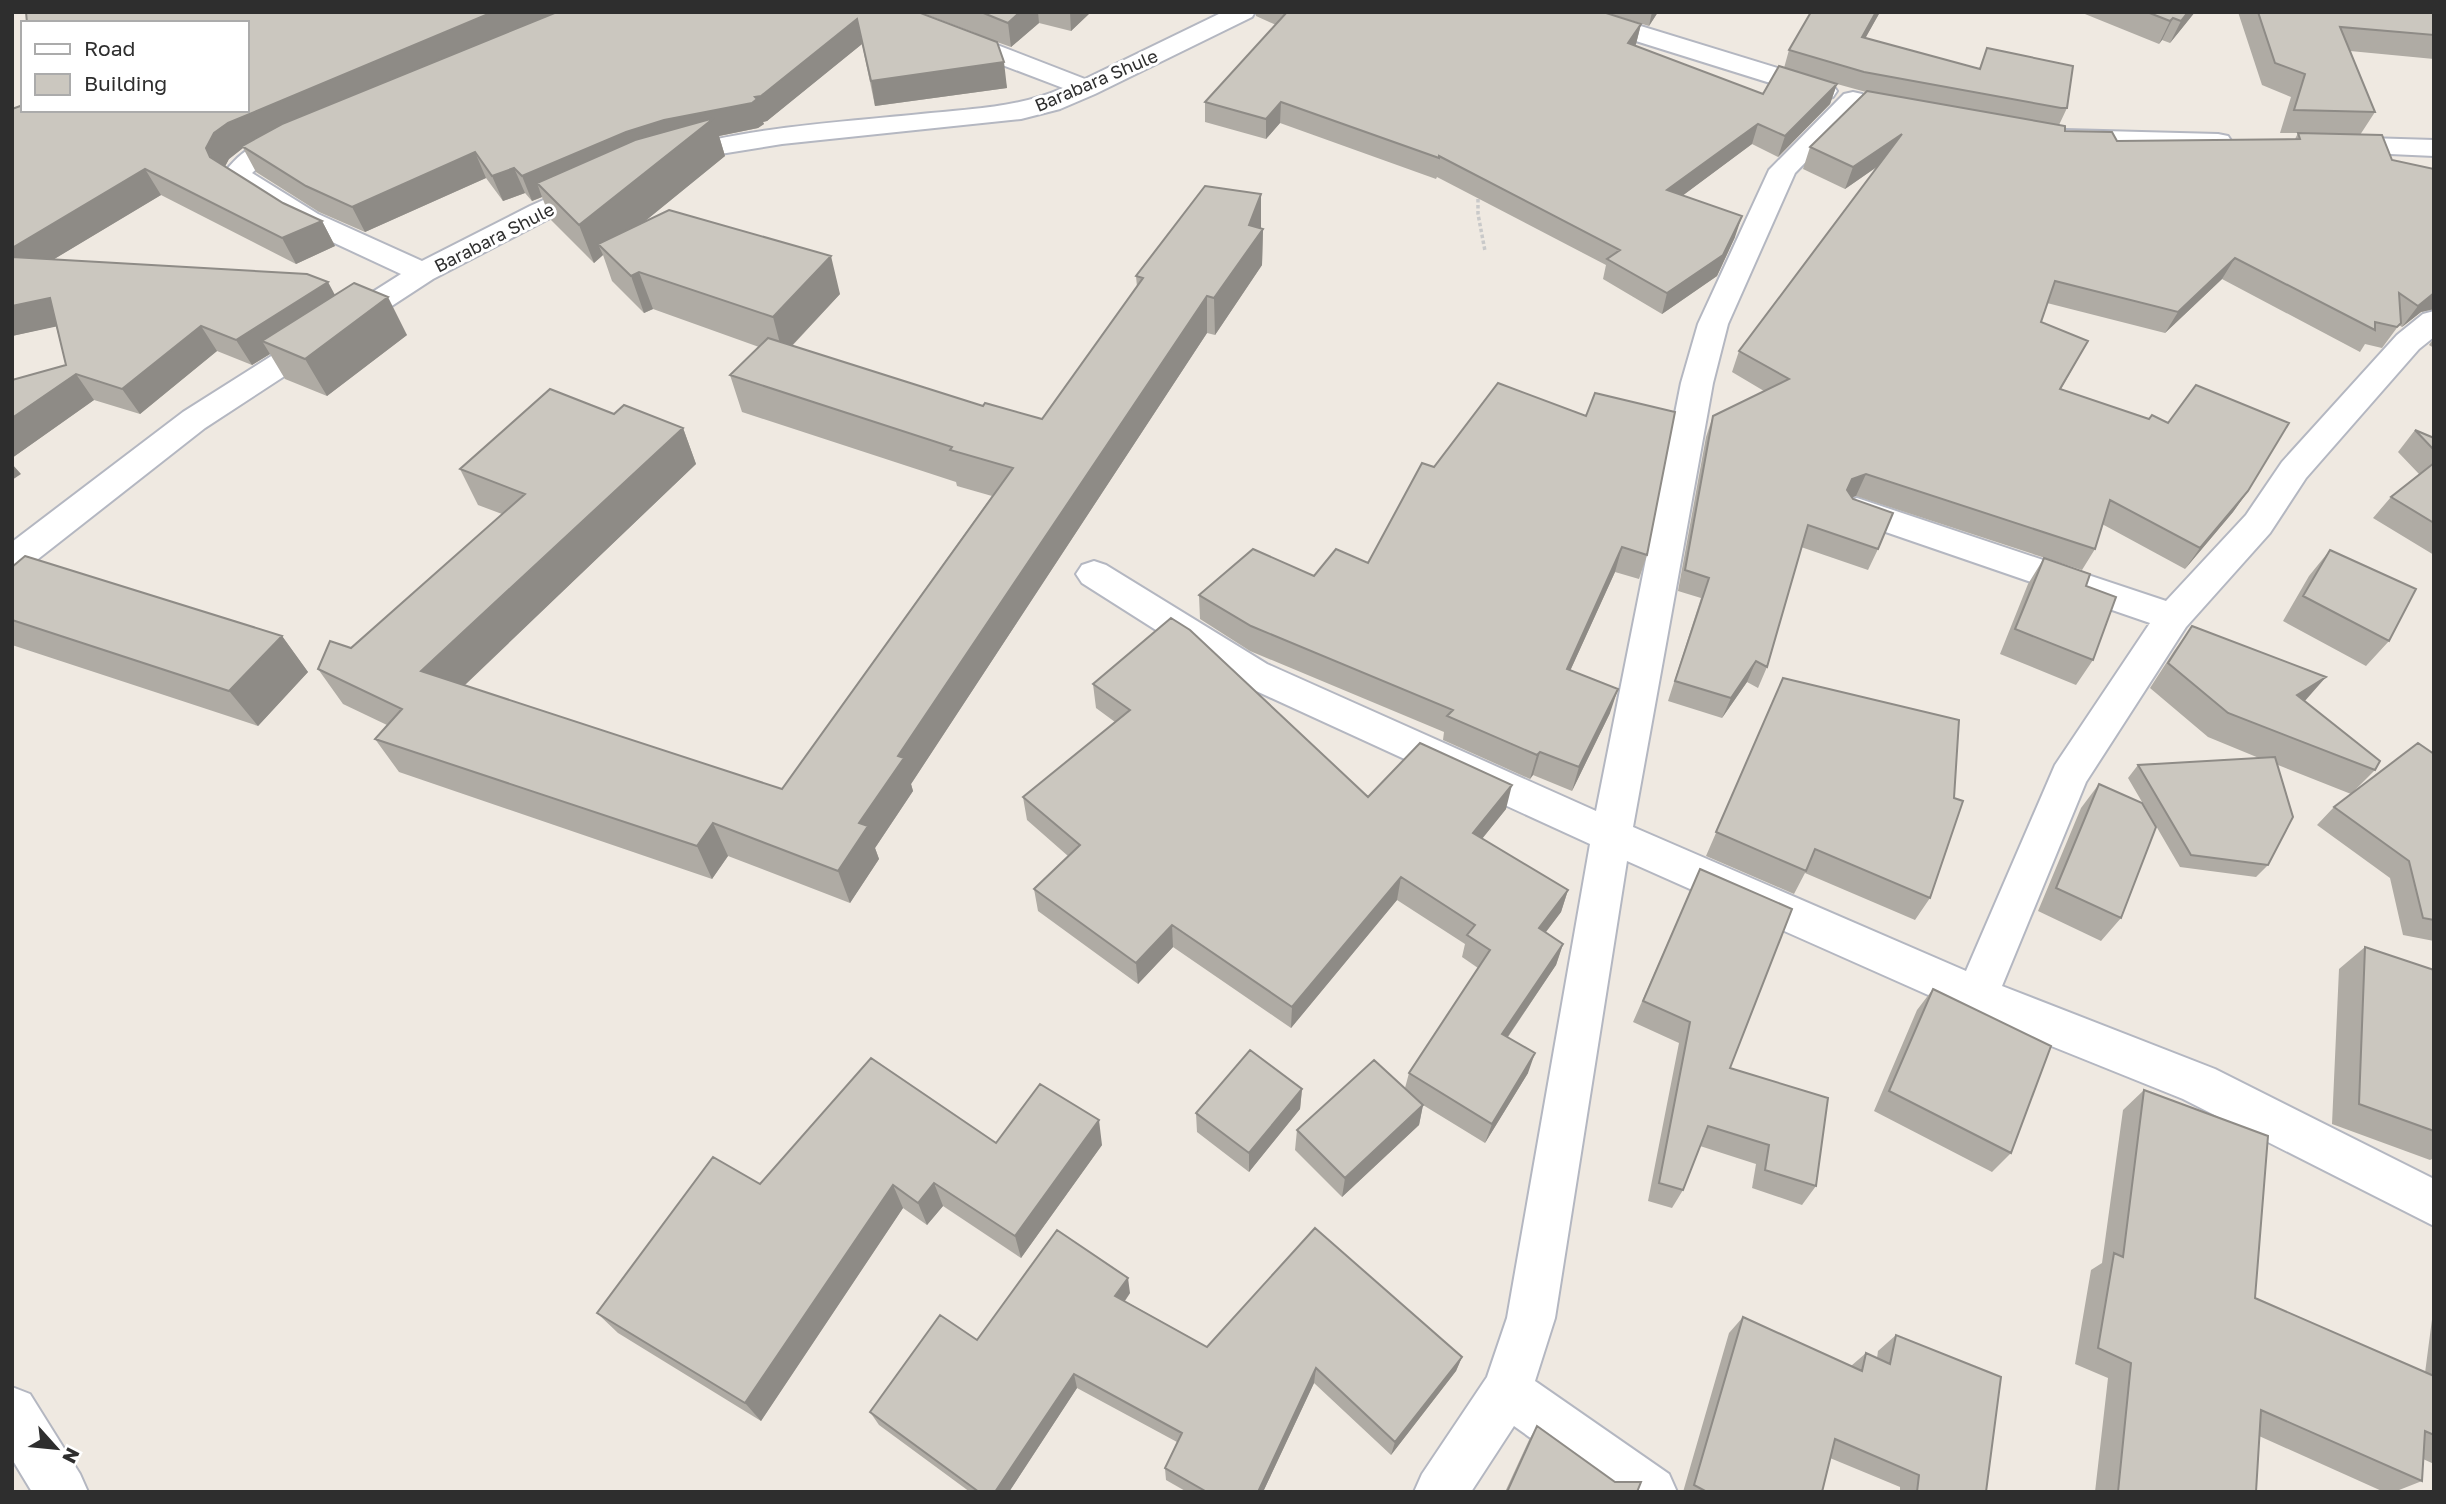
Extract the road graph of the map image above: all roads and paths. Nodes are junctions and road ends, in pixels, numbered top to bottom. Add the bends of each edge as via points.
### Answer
1 (893, 12) edge
2 (1243, 12) edge
3 (1569, 12) edge
4 (1086, 88) junction
5 (323, 125) edge
6 (2038, 135) edge
7 (2243, 142) edge
8 (2311, 144) edge
9 (2434, 148) edge
10 (1478, 181) edge
11 (1485, 251) dead end
12 (423, 273) junction
13 (2434, 321) edge
14 (1857, 510) edge
15 (12, 561) edge
16 (1094, 574) dead end
17 (2174, 617) junction
18 (1611, 836) junction
19 (1978, 996) junction
20 (2434, 1203) edge
21 (1507, 1391) junction
22 (12, 1412) edge
23 (62, 1492) edge
24 (1440, 1492) edge
25 (1651, 1492) edge

1 - 4 street
2 - 4 street, Barabara Shule
3 - 18 street via 1866,102 1783,170 1713,324 1697,383
4 - 12 street, Barabara Shule via 1012,113 710,147 636,170 540,212
5 - 12 street via 253,157 237,175 308,220
6 - 7 street
8 - 9 street
10 - 11 path
12 - 15 street, Barabara Shule via 194,420
13 - 17 street via 2408,342 2294,470 2259,524
14 - 17 street
16 - 18 street via 1254,674
17 - 19 street via 2069,776
18 - 19 street
18 - 21 street via 1531,1318
19 - 20 street via 2199,1084
21 - 24 street
21 - 25 street
22 - 23 street

